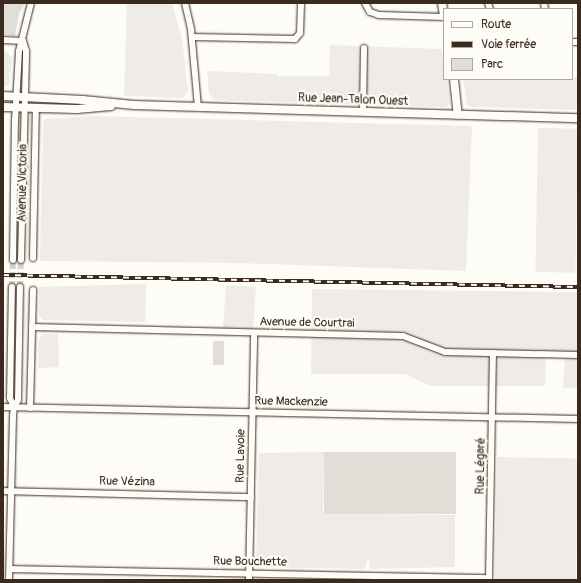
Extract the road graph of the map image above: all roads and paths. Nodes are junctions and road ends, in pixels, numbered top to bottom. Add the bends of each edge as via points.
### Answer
1 (31, 3) edge
2 (184, 3) edge
3 (302, 3) edge
4 (365, 3) edge
5 (443, 17) edge
6 (192, 37) junction
7 (3, 40) edge
8 (23, 40) junction
9 (364, 48) dead end
10 (454, 80) edge
11 (3, 96) edge
12 (20, 97) junction
13 (128, 105) junction
14 (3, 107) edge
15 (198, 107) junction
16 (20, 108) junction
17 (36, 108) junction
18 (363, 112) junction
19 (458, 115) junction
20 (578, 118) edge
21 (33, 258) dead end
22 (13, 260) tunnel mouth
23 (21, 260) tunnel mouth
24 (12, 287) tunnel mouth
25 (20, 287) tunnel mouth
26 (33, 290) dead end
27 (32, 327) junction
28 (254, 333) junction
29 (493, 353) junction
30 (578, 355) edge
31 (3, 407) edge
32 (14, 407) junction
33 (30, 408) junction
34 (253, 411) junction
35 (492, 417) junction
36 (578, 419) edge
37 (3, 491) edge
38 (12, 491) junction
39 (251, 497) junction
40 (10, 569) junction
41 (249, 573) junction
42 (489, 579) edge
43 (9, 580) edge
44 (249, 580) edge

1 - 8 street, Avenue Victoria via 25,21
2 - 6 street
3 - 6 street via 300,33 295,39
4 - 5 street via 369,11 379,15
6 - 15 street
7 - 8 street
8 - 12 street, Avenue Victoria via 26,51
9 - 18 street
10 - 19 main road
11 - 12 main road, Rue Jean-Talon Ouest
12 - 13 main road, Rue Jean-Talon Ouest
12 - 16 street, Avenue Victoria
13 - 15 main road, Rue Jean-Talon Ouest
13 - 17 main road, Rue Jean-Talon Ouest via 83,109
14 - 16 main road, Rue Jean-Talon Ouest
15 - 18 main road, Rue Jean-Talon Ouest
16 - 17 main road, Rue Jean-Talon Ouest
16 - 22 street, Avenue Victoria
16 - 23 street, Avenue Victoria
17 - 21 street, Avenue Victoria
18 - 19 main road, Rue Jean-Talon Ouest
19 - 20 main road, Rue Jean-Talon Ouest
24 - 32 street via 10,398
25 - 32 street via 18,400
26 - 27 street
27 - 28 street, Avenue de Courtrai
27 - 33 street
28 - 29 street, Avenue de Courtrai via 403,336 445,352
28 - 34 street, Rue Lavoie
29 - 30 street, Avenue de Courtrai
29 - 35 street, Rue Légaré
31 - 32 street, Rue Mackenzie
32 - 33 street, Rue Mackenzie
32 - 38 street
33 - 34 street, Rue Mackenzie
34 - 35 street, Rue Mackenzie
34 - 39 street, Rue Lavoie
35 - 36 street, Rue Mackenzie
35 - 42 street, Rue Légaré
37 - 38 street, Rue Vézina
38 - 39 street, Rue Vézina
38 - 40 street
39 - 41 street, Rue Lavoie
40 - 41 street, Rue Bouchette
40 - 43 street
41 - 42 street, Rue Bouchette
41 - 44 street, Rue Lavoie

